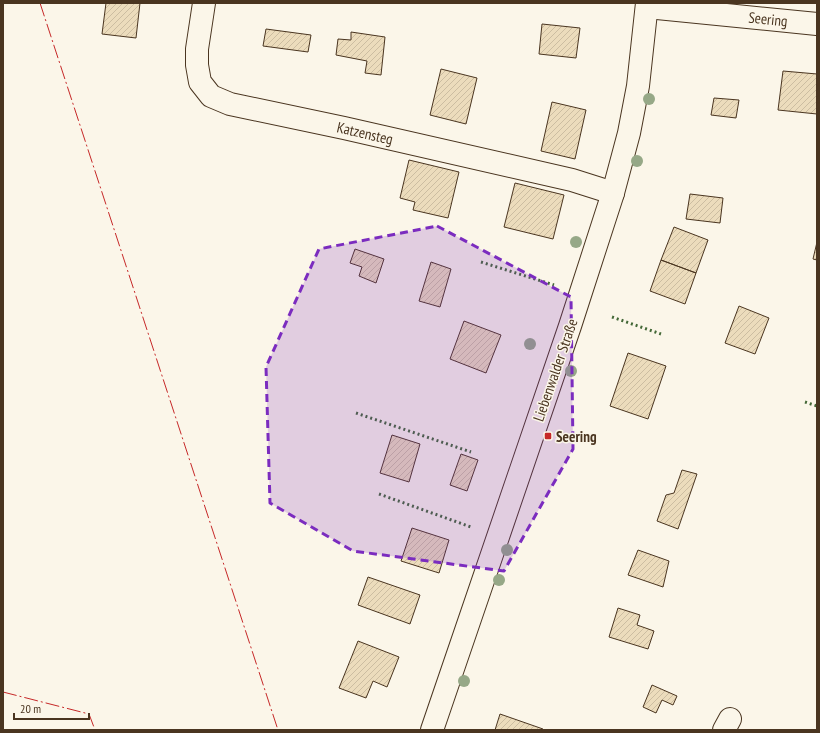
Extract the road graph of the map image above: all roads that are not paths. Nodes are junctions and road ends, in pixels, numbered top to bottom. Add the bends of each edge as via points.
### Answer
1 (204, 3) edge
2 (647, 5) edge
3 (817, 24) edge
4 (613, 193) junction
5 (432, 730) edge

1 - 4 main road, Katzensteg via 197,65 200,82 211,96 230,104 572,180
2 - 3 main road, Seering
2 - 4 main road, Liebenwalder Straße via 638,86
4 - 5 main road, Liebenwalder Straße

